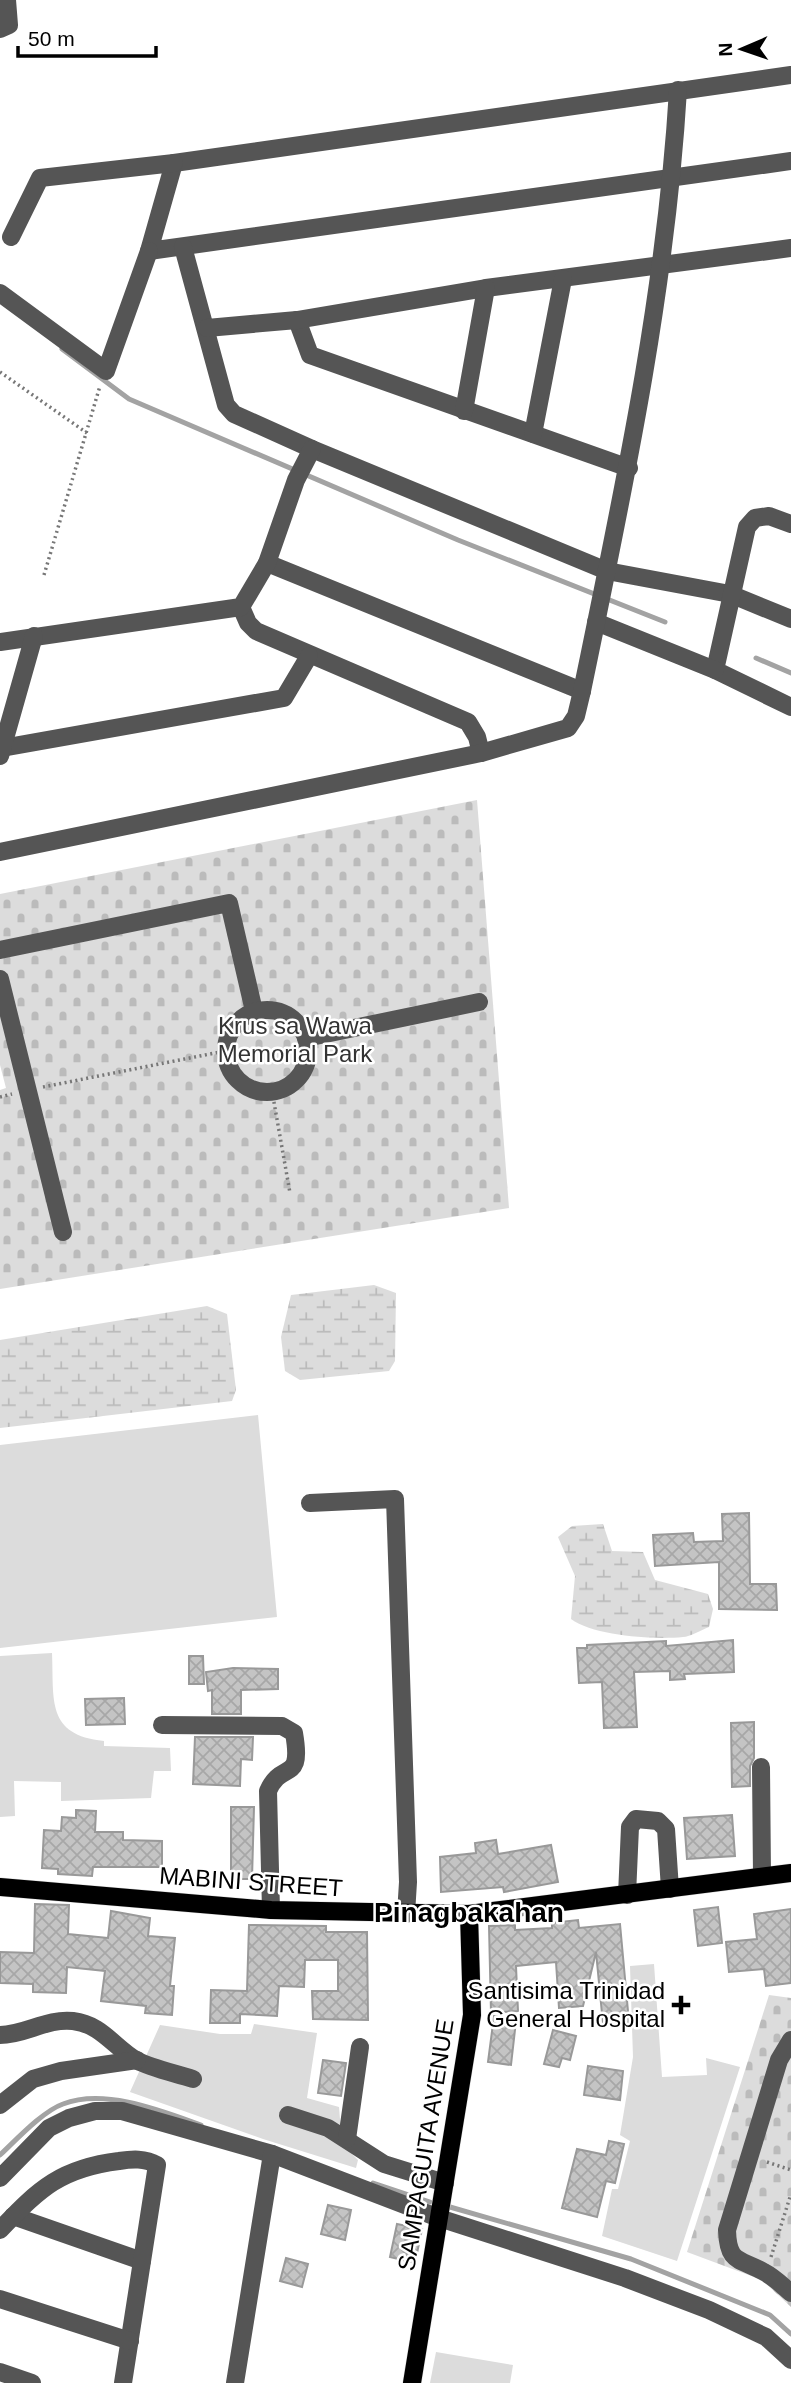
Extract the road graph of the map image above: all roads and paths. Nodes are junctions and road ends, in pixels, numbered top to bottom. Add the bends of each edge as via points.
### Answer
1 (6, 0) edge
2 (0, 29) edge
3 (791, 75) edge
4 (678, 90) junction
5 (791, 161) edge
6 (174, 163) junction
7 (673, 180) junction
8 (11, 237) dead end
9 (183, 247) junction
10 (791, 248) edge
11 (149, 251) junction
12 (662, 265) junction
13 (563, 279) junction
14 (486, 288) junction
15 (0, 293) edge
16 (297, 320) junction
17 (207, 328) junction
18 (0, 372) edge
19 (99, 388) dead end
20 (464, 411) junction
21 (87, 433) junction
22 (533, 435) junction
23 (303, 464) junction
24 (629, 468) junction
25 (791, 524) edge
26 (267, 563) junction
27 (44, 575) dead end
28 (605, 579) junction
29 (730, 594) junction
30 (240, 607) junction
31 (597, 616) junction
32 (791, 619) edge
33 (34, 636) junction
34 (0, 642) edge
35 (309, 656) junction
36 (715, 670) junction
37 (582, 691) junction
38 (791, 707) edge
39 (1, 752) edge
40 (481, 753) junction
41 (0, 852) edge
42 (0, 950) edge
43 (0, 979) edge
44 (479, 1002) dead end
45 (254, 1011) junction
46 (306, 1038) junction
47 (225, 1051) junction
48 (28, 1090) junction
49 (272, 1091) junction
50 (0, 1097) edge
51 (290, 1193) dead end
52 (63, 1232) dead end
53 (310, 1503) dead end
54 (162, 1725) dead end
55 (761, 1767) dead end
56 (791, 1873) edge
57 (762, 1875) junction
58 (0, 1887) edge
59 (670, 1889) junction
60 (627, 1895) junction
61 (271, 1910) junction
62 (406, 1914) junction
63 (469, 1914) junction
64 (0, 2035) edge
65 (791, 2040) edge
66 (360, 2047) dead end
67 (137, 2060) junction
68 (193, 2079) dead end
69 (0, 2105) edge
70 (288, 2115) dead end
71 (347, 2139) junction
72 (272, 2154) junction
73 (751, 2156) junction
74 (791, 2170) edge
75 (0, 2178) edge
76 (446, 2183) junction
77 (791, 2194) edge
78 (13, 2216) junction
79 (439, 2218) junction
80 (0, 2230) edge
81 (142, 2261) junction
82 (766, 2272) junction
83 (791, 2293) edge
84 (0, 2299) edge
85 (130, 2341) junction
86 (791, 2360) edge
87 (0, 2372) edge
88 (32, 2383) edge
89 (123, 2383) edge
90 (235, 2383) edge
91 (412, 2383) edge

1 - 2 street via 9,25
3 - 4 street
4 - 6 street
4 - 7 street
5 - 7 street
6 - 8 street via 37,180
6 - 11 street
7 - 9 street
7 - 12 street
9 - 11 street
9 - 17 street
10 - 12 street
11 - 15 street via 106,371
12 - 13 street
12 - 24 street
13 - 14 street
13 - 22 street
14 - 16 street
14 - 20 street
16 - 17 street
16 - 20 street via 310,355
17 - 23 street via 226,405
18 - 21 path
19 - 21 path
20 - 22 street
21 - 27 path
22 - 24 street
23 - 26 street
23 - 28 street
24 - 28 street
25 - 29 street via 769,516 755,518 747,527
26 - 30 street
26 - 37 street
28 - 29 street
28 - 31 street
29 - 32 street
29 - 36 street
30 - 33 street
30 - 35 street via 256,631
31 - 36 street
31 - 37 street
33 - 34 street
33 - 39 street
35 - 39 street via 284,698
35 - 40 street via 468,722
36 - 38 street
37 - 40 street via 568,728
40 - 41 street
42 - 45 street via 229,903
43 - 48 street
44 - 46 street
45 - 46 street via 267,1009 291,1018
45 - 47 street via 233,1026
46 - 49 street via 308,1051 300,1076
47 - 48 path
47 - 49 street via 227,1064 242,1084
48 - 50 path
48 - 52 street
49 - 51 path
53 - 62 street via 395,1499
54 - 61 street via 282,1726 294,1733 299,1759 268,1791
55 - 57 street
56 - 57 main road, MABINI STREET
57 - 59 main road, MABINI STREET
58 - 61 main road, MABINI STREET
59 - 60 main road, MABINI STREET
59 - 60 street via 666,1829 658,1821 636,1819 630,1826
60 - 63 main road, MABINI STREET
61 - 62 main road, MABINI STREET
62 - 63 main road, MABINI STREET
63 - 76 main road, SAMPAGUITA AVENUE via 472,2015
64 - 67 street via 14,2035 49,2022 74,2021 99,2029
65 - 73 street via 779,2060
66 - 71 street
67 - 68 street
67 - 69 street via 33,2079
70 - 71 street via 328,2127
71 - 76 street via 384,2164
72 - 75 street via 122,2111 95,2112 49,2128
72 - 79 street
72 - 90 street
73 - 74 path
73 - 82 street via 727,2230 727,2248 737,2261
76 - 79 main road, SAMPAGUITA AVENUE
77 - 82 path
78 - 80 street
78 - 81 street
78 - 81 street via 51,2182 74,2169 150,2160 157,2165
79 - 86 street via 709,2310 766,2337
79 - 91 main road, SAMPAGUITA AVENUE
81 - 85 street
82 - 83 street
84 - 85 street
85 - 89 street
87 - 88 street

